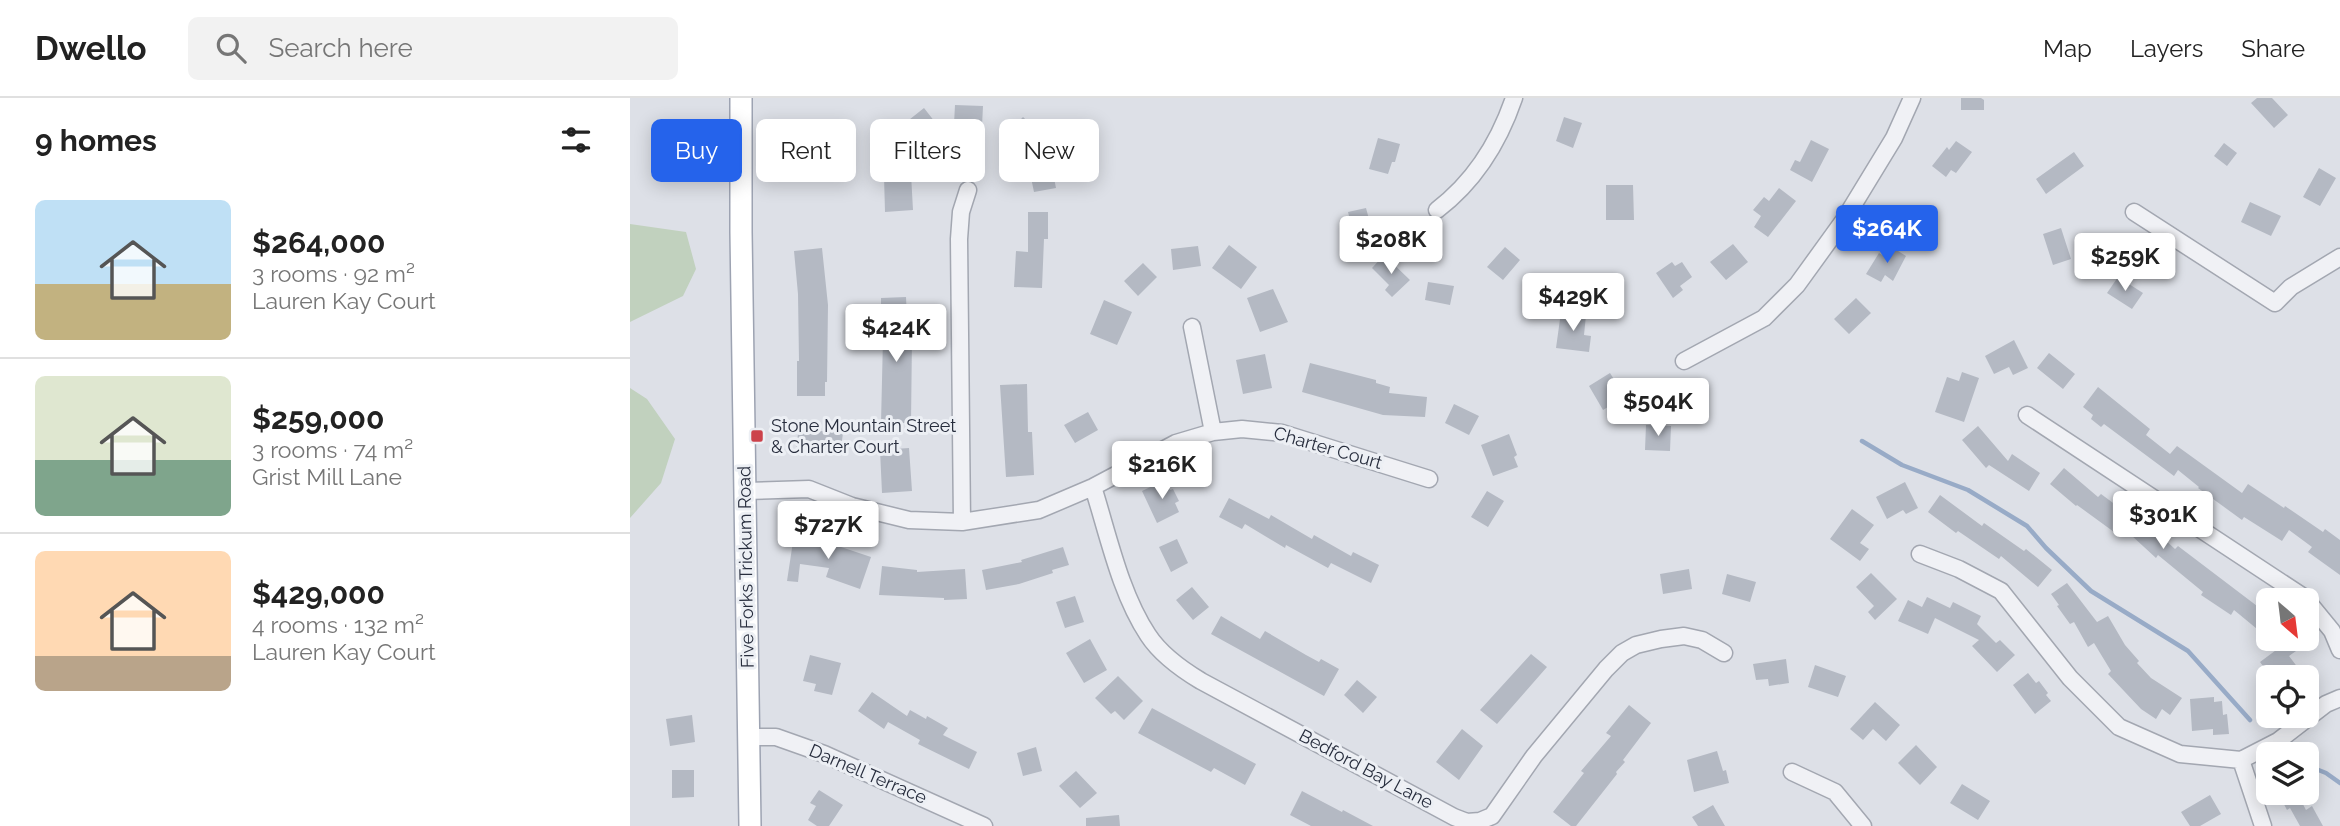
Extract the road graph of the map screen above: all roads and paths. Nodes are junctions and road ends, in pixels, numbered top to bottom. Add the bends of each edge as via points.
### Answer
1 (741, 98) edge
2 (1514, 98) edge
3 (1912, 98) edge
4 (968, 190) dead end
5 (1437, 210) dead end
6 (2134, 212) dead end
7 (2340, 257) edge
8 (1192, 327) dead end
9 (1684, 361) dead end
10 (2027, 415) dead end
11 (1213, 432) junction
12 (1429, 479) dead end
13 (1093, 487) junction
14 (745, 491) junction
15 (962, 522) junction
16 (1920, 554) dead end
17 (2340, 650) edge
18 (1724, 653) dead end
19 (2340, 698) edge
20 (748, 737) junction
21 (2241, 760) junction
22 (1792, 772) dead end
23 (750, 826) edge
24 (984, 826) edge
25 (1863, 826) edge
26 (2263, 826) edge

1 - 14 main road, Five Forks Trickum Road
2 - 5 street via 1487,156 1467,184
3 - 9 street via 1844,220 1797,285 1764,318
4 - 15 street via 959,239
6 - 7 street via 2275,303 2291,287
8 - 11 street
10 - 17 street via 2305,598 2332,631
11 - 12 street, Charter Court via 1282,433
11 - 13 street, Charter Court via 1176,443
13 - 15 street, Charter Court via 1039,510
13 - 18 street, Bedford Bay Lane via 1133,610 1167,657 1201,681 1467,822 1492,816 1534,756 1622,653 1636,645 1684,636
14 - 15 street, Charter Court via 809,489 852,506 909,520
14 - 20 main road, Five Forks Trickum Road
16 - 21 street via 2001,591 2070,678 2119,727 2180,754
19 - 21 street via 2278,741
20 - 23 main road, Five Forks Trickum Road
20 - 24 street, Darnell Terrace via 776,737 824,754
21 - 26 street
22 - 25 street via 1835,792

